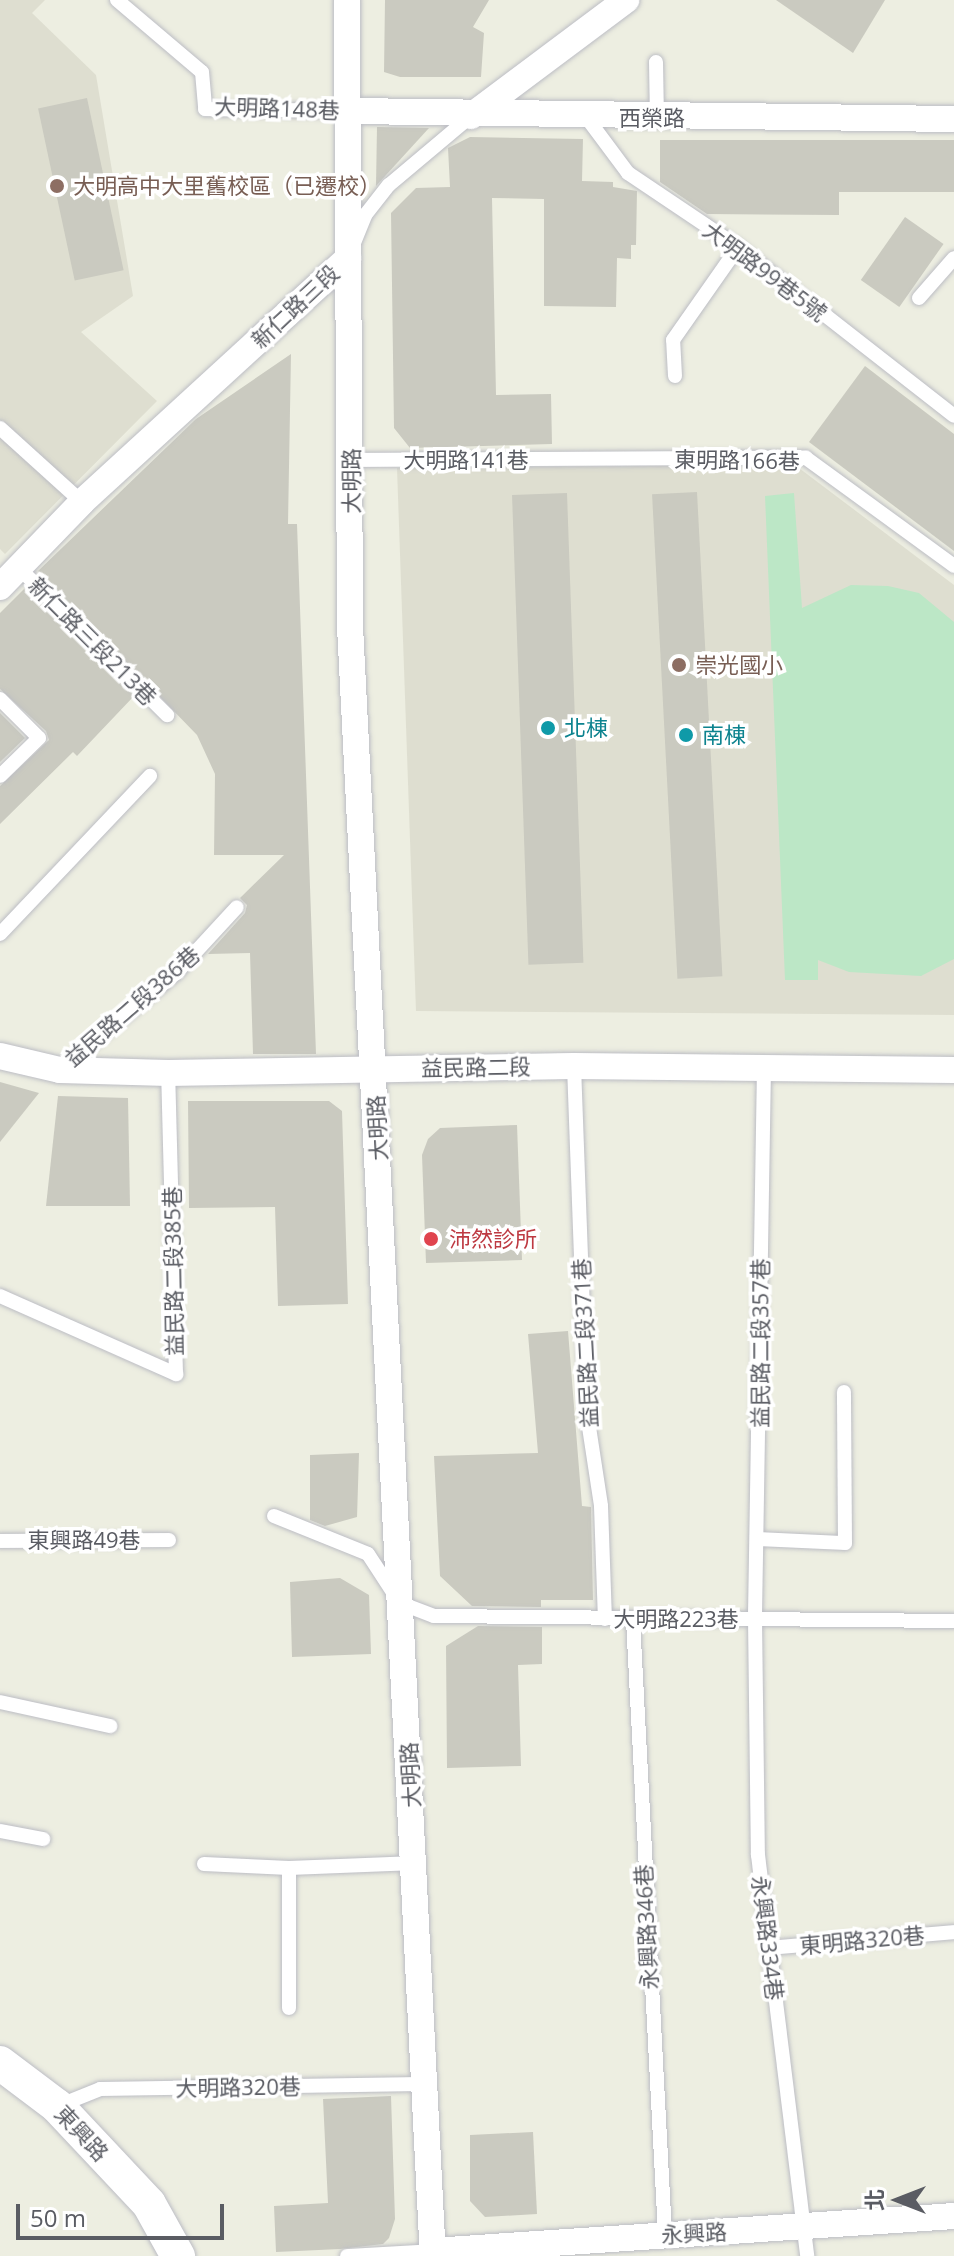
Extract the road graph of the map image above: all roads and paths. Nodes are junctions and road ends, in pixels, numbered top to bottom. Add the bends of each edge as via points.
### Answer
1 (117, 0) edge
2 (347, 0) edge
3 (626, 0) edge
4 (656, 62) dead end
5 (350, 111) junction
6 (471, 116) junction
7 (587, 118) junction
8 (657, 118) junction
9 (954, 119) edge
10 (738, 247) junction
11 (348, 258) junction
12 (954, 258) edge
13 (919, 298) dead end
14 (675, 376) dead end
15 (954, 416) edge
16 (0, 428) edge
17 (581, 459) joint
18 (351, 460) junction
19 (82, 502) junction
20 (954, 566) edge
21 (19, 568) junction
22 (0, 587) edge
23 (0, 699) edge
24 (167, 715) dead end
25 (0, 776) edge
26 (150, 776) dead end
27 (237, 907) dead end
28 (0, 934) edge
29 (0, 1056) edge
30 (574, 1066) junction
31 (764, 1067) junction
32 (374, 1069) junction
33 (60, 1070) junction
34 (954, 1070) edge
35 (168, 1073) junction
36 (0, 1296) edge
37 (844, 1392) dead end
38 (274, 1516) dead end
39 (759, 1539) junction
40 (169, 1540) dead end
41 (0, 1541) edge
42 (400, 1603) junction
43 (755, 1618) junction
44 (605, 1619) junction
45 (633, 1620) junction
46 (954, 1621) edge
47 (0, 1702) edge
48 (110, 1726) dead end
49 (0, 1831) edge
50 (43, 1839) dead end
51 (416, 1863) junction
52 (204, 1864) dead end
53 (289, 1868) junction
54 (954, 1932) edge
55 (769, 1948) junction
56 (289, 2008) dead end
57 (0, 2063) edge
58 (421, 2084) junction
59 (57, 2106) junction
60 (954, 2216) edge
61 (806, 2228) junction
62 (665, 2234) junction
63 (433, 2253) edge
64 (178, 2256) edge
65 (347, 2256) edge
66 (807, 2256) edge

1 - 5 lane, 大明路148巷 via 202,72 205,109
2 - 5 street, 大明路
3 - 6 street, 新仁路三段
4 - 8 lane
5 - 6 street, 西榮路
5 - 11 street, 大明路
6 - 7 street, 西榮路
6 - 11 lane, 新仁路三段 via 389,185 366,214
7 - 8 street, 西榮路
7 - 10 lane, 大明路99巷5號 via 628,173
8 - 9 street, 西榮路
10 - 14 lane via 673,340
10 - 15 lane, 大明路99巷5號
11 - 18 street, 大明路
11 - 19 street, 新仁路三段
12 - 13 lane
16 - 19 lane
17 - 18 lane, 大明路141巷
17 - 20 lane, 東明路166巷 via 806,458
18 - 32 street, 大明路 via 350,626
19 - 21 street, 新仁路三段
21 - 22 street, 新仁路三段
21 - 24 lane, 新仁路三段213巷
23 - 25 lane via 39,738
26 - 28 lane
27 - 33 lane, 益民路二段386巷 via 177,972
29 - 33 street, 益民路二段
30 - 31 street, 益民路二段
30 - 32 street, 益民路二段
30 - 44 lane, 益民路二段371巷 via 587,1414 601,1506
31 - 34 street, 益民路二段
31 - 39 lane, 益民路二段357巷
32 - 35 street, 益民路二段
32 - 42 street, 大明路
33 - 35 street, 益民路二段
35 - 36 lane, 益民路二段385巷 via 176,1374
37 - 39 lane via 845,1543
38 - 42 lane via 368,1554
39 - 43 lane, 益民路二段357巷
40 - 41 lane, 東興路49巷
42 - 44 lane, 大明路223巷 via 434,1616
42 - 51 street, 大明路
43 - 45 lane, 大明路223巷
43 - 46 lane, 大明路223巷
43 - 55 lane, 永興路334巷 via 758,1855
44 - 45 lane, 大明路223巷
45 - 62 lane, 永興路346巷
47 - 48 lane
49 - 50 lane
51 - 53 lane
51 - 58 street, 大明路
52 - 53 lane
53 - 56 lane
54 - 55 lane, 東明路320巷
55 - 61 lane, 永興路334巷
57 - 59 street, 東興路
58 - 59 lane, 大明路320巷 via 100,2089
58 - 63 street, 大明路
59 - 64 street, 東興路 via 149,2204
60 - 61 street, 永興路
61 - 62 street, 永興路
61 - 66 lane, 永興路334巷
62 - 63 street, 永興路
63 - 65 lane

